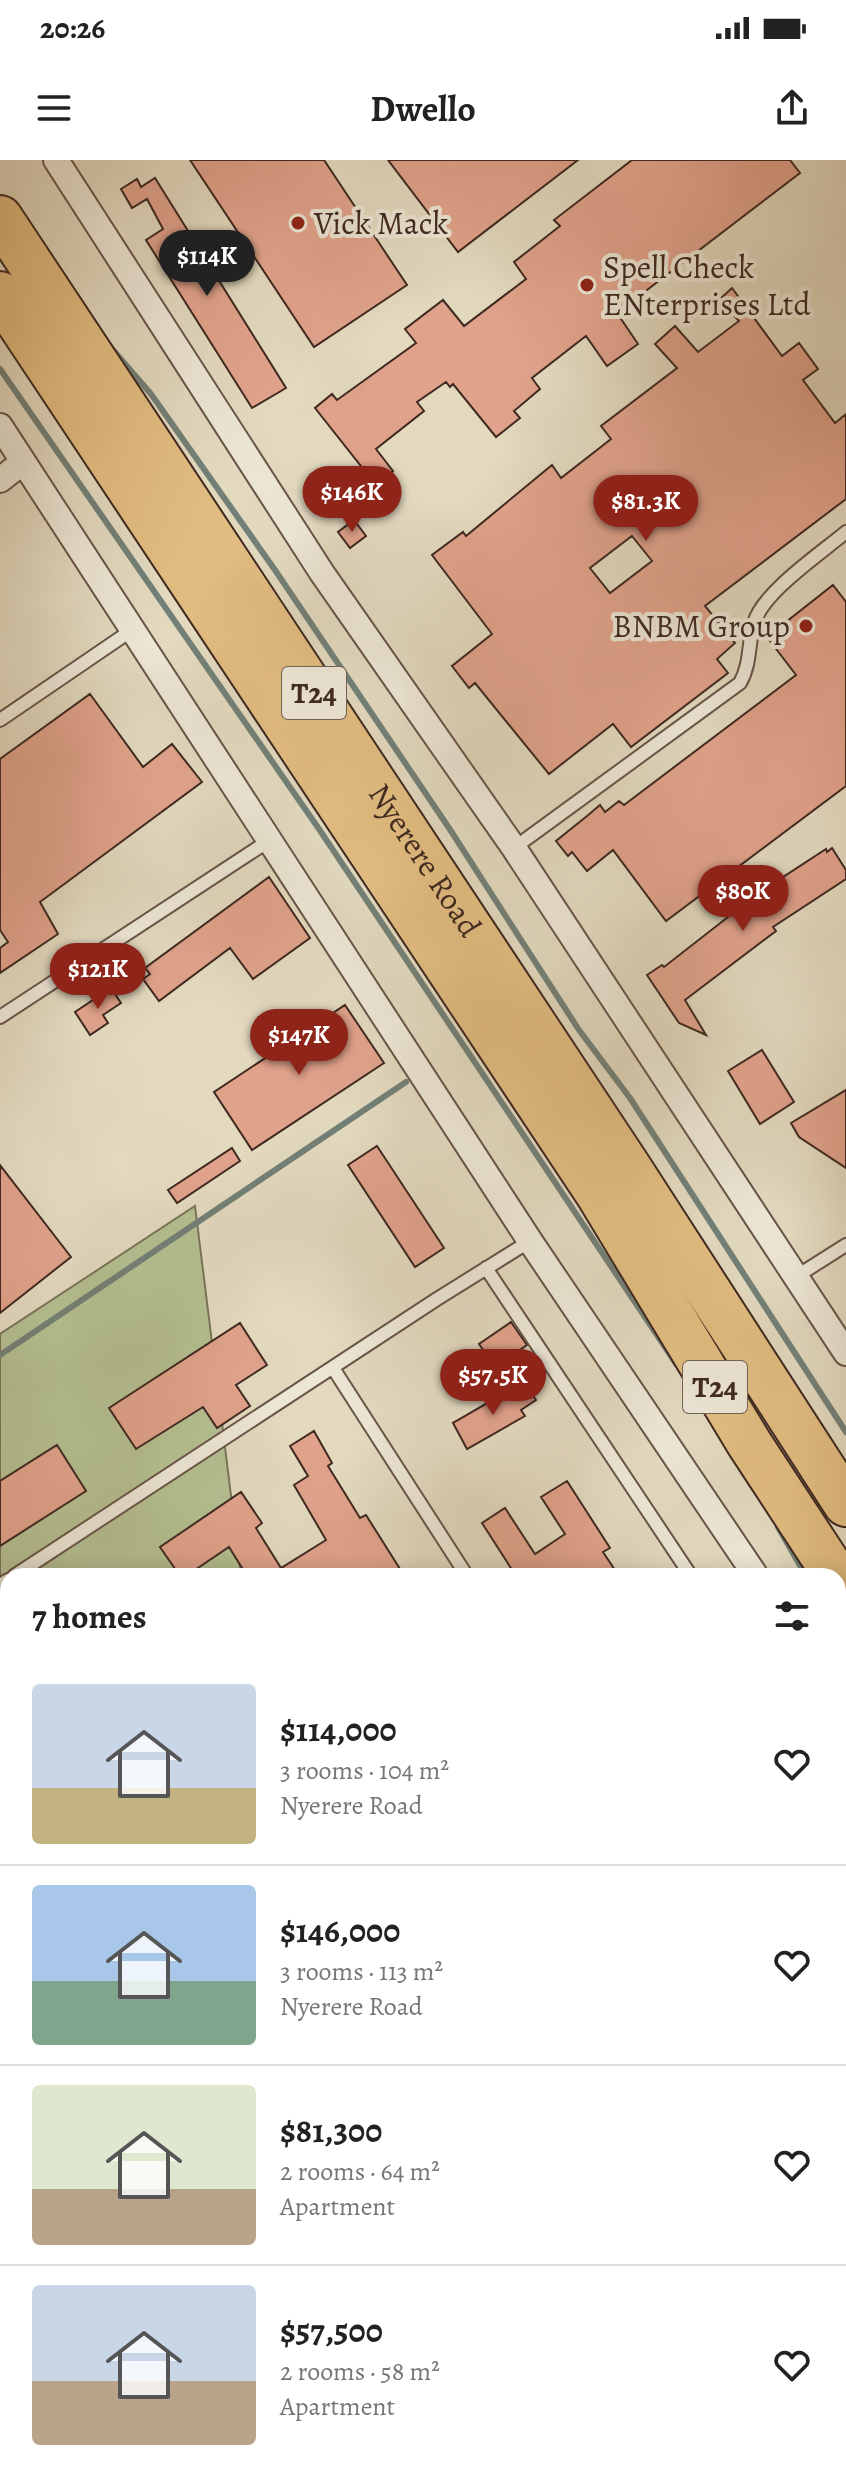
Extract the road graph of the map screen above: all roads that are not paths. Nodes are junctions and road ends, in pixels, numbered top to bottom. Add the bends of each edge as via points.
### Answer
1 (56, 160) edge
2 (0, 218) edge
3 (0, 294) edge
4 (0, 426) edge
5 (23, 462) junction
6 (0, 480) edge
7 (846, 532) edge
8 (132, 630) junction
9 (0, 720) edge
10 (270, 840) junction
11 (514, 848) junction
12 (0, 1017) edge
13 (530, 1241) junction
14 (846, 1245) edge
15 (486, 1268) junction
16 (797, 1276) junction
17 (846, 1353) edge
18 (333, 1368) junction
19 (846, 1504) edge
20 (26, 1568) edge
21 (462, 1568) edge
22 (686, 1568) edge
23 (751, 1568) edge
24 (831, 1568) edge

1 - 11 street via 322,573
2 - 19 highway, Nyerere Road / T24
3 - 24 highway, Nyerere Road / T24 via 599,1195
4 - 5 street
5 - 6 street
5 - 8 street
7 - 11 lane via 765,600 754,620 740,683
8 - 9 lane
8 - 10 street
10 - 12 lane
10 - 13 street
11 - 16 street
13 - 15 lane
13 - 23 street
14 - 16 lane
15 - 18 lane
15 - 22 lane
16 - 17 street
18 - 20 lane
18 - 21 lane

